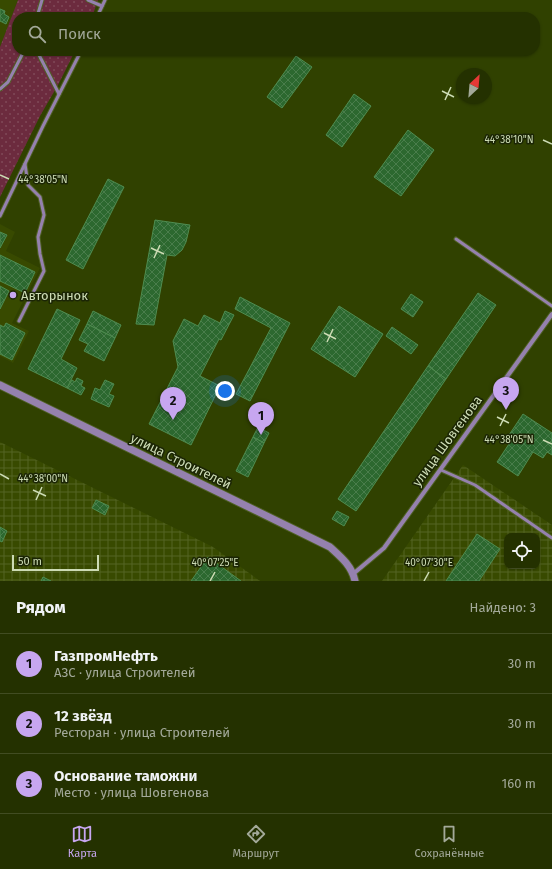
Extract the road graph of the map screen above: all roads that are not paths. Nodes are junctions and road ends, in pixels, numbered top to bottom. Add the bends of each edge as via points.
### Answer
1 (42, 0) edge
2 (88, 0) edge
3 (105, 0) edge
4 (102, 6) junction
5 (38, 12) edge
6 (99, 12) edge
7 (21, 56) edge
8 (40, 56) edge
9 (78, 56) edge
10 (0, 89) edge
11 (59, 94) junction
12 (25, 164) junction
13 (0, 216) edge
14 (456, 239) dead end
15 (552, 306) edge
16 (552, 314) edge
17 (19, 321) dead end
18 (0, 385) edge
19 (441, 470) junction
20 (552, 538) edge
21 (347, 563) joint
22 (354, 578) edge

1 - 5 lane
2 - 4 lane
3 - 4 lane
4 - 6 lane
7 - 10 lane via 8,82
8 - 11 lane
9 - 11 lane
11 - 12 lane
12 - 13 lane
12 - 17 lane via 28,185 40,197 44,215 38,237 44,271
14 - 15 lane
16 - 19 street, улица Шовгенова
18 - 21 street, улица Строителей via 330,547
19 - 20 lane via 475,485
19 - 22 street, улица Шовгенова via 384,548
21 - 22 street, улица Шовгенова

